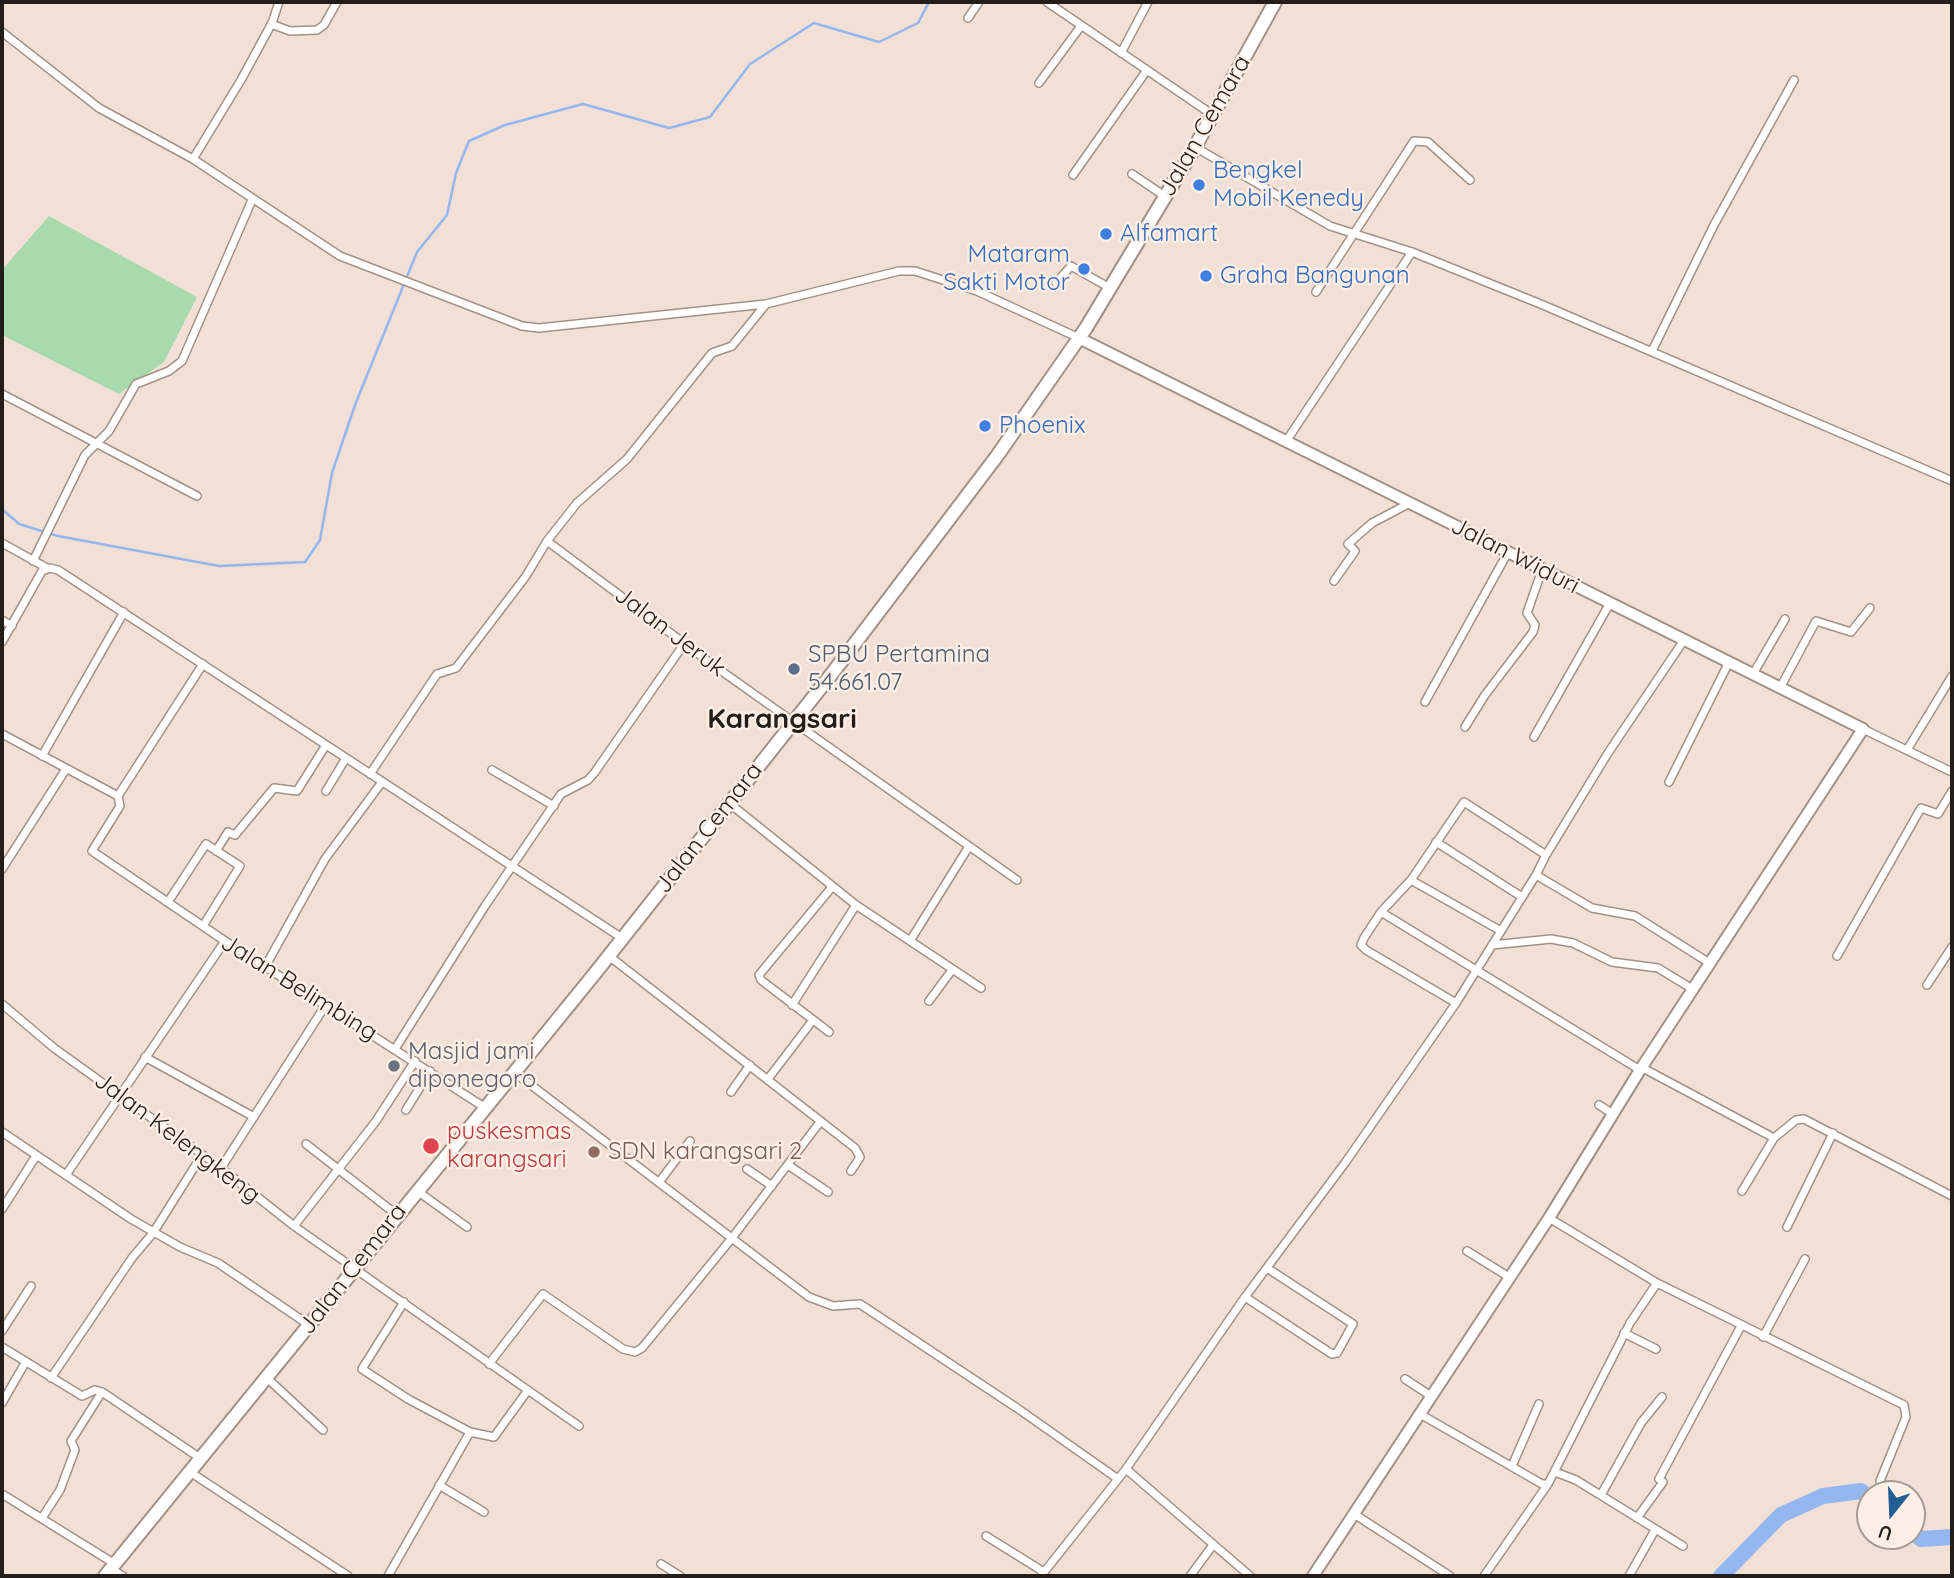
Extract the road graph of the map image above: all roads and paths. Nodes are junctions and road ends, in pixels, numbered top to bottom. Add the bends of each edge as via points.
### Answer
1 (279, 2) edge
2 (337, 2) edge
3 (979, 2) edge
4 (1047, 2) edge
5 (1148, 2) edge
6 (1275, 2) edge
7 (968, 18) dead end
8 (272, 24) junction
9 (1081, 26) junction
10 (2, 32) edge
11 (1121, 53) junction
12 (1147, 70) junction
13 (1794, 80) dead end
14 (1039, 83) dead end
15 (1213, 115) junction
16 (1195, 147) junction
17 (193, 159) junction
18 (1132, 174) dead end
19 (1073, 175) dead end
20 (1470, 180) dead end
21 (1166, 197) junction
22 (252, 200) junction
23 (1354, 235) junction
24 (1412, 252) junction
25 (1056, 283) dead end
26 (1110, 288) junction
27 (1316, 292) dead end
28 (766, 304) junction
29 (1079, 338) junction
30 (1652, 351) junction
31 (2, 394) edge
32 (1287, 440) junction
33 (96, 443) junction
34 (1952, 481) edge
35 (197, 496) dead end
36 (1410, 503) junction
37 (547, 541) junction
38 (2, 543) edge
39 (1507, 554) junction
40 (33, 561) junction
41 (47, 568) junction
42 (1542, 570) junction
43 (1334, 582) dead end
44 (1610, 603) junction
45 (1870, 608) dead end
46 (124, 612) junction
47 (1784, 619) dead end
48 (2, 620) edge
49 (12, 625) junction
50 (1684, 640) junction
51 (2, 642) edge
52 (684, 644) junction
53 (1729, 662) junction
54 (203, 664) junction
55 (1753, 674) junction
56 (1952, 676) edge
57 (1780, 688) junction
58 (1425, 702) dead end
59 (794, 721) junction
60 (1465, 727) dead end
61 (1863, 729) junction
62 (2, 734) edge
63 (1534, 737) dead end
64 (324, 744) junction
65 (1907, 750) junction
66 (42, 756) junction
67 (346, 758) junction
68 (66, 769) junction
69 (492, 770) dead end
70 (1952, 772) edge
71 (370, 774) junction
72 (382, 782) junction
73 (1669, 782) dead end
74 (326, 791) dead end
75 (1952, 791) edge
76 (118, 796) junction
77 (729, 803) junction
78 (554, 806) junction
79 (1436, 842) junction
80 (968, 848) junction
81 (216, 851) junction
82 (1546, 855) junction
83 (513, 867) junction
84 (2, 869) edge
85 (1536, 875) junction
86 (1017, 880) dead end
87 (1411, 880) junction
88 (832, 887) junction
89 (1522, 897) junction
90 (168, 902) junction
91 (856, 905) junction
92 (1381, 912) junction
93 (203, 926) junction
94 (1501, 932) junction
95 (622, 938) junction
96 (225, 941) junction
97 (910, 941) junction
98 (1492, 945) junction
99 (1952, 947) edge
100 (609, 956) junction
101 (1837, 956) dead end
102 (1711, 964) junction
103 (265, 967) junction
104 (1478, 969) junction
105 (952, 970) junction
106 (1927, 985) dead end
107 (981, 988) dead end
108 (1694, 991) junction
109 (929, 1001) dead end
110 (1456, 1003) junction
111 (2, 1004) edge
112 (792, 1005) junction
113 (325, 1006) junction
114 (813, 1020) junction
115 (829, 1032) dead end
116 (395, 1049) junction
117 (145, 1056) junction
118 (415, 1061) junction
119 (750, 1065) junction
120 (1641, 1069) junction
121 (430, 1071) junction
122 (513, 1072) junction
123 (768, 1079) junction
124 (731, 1092) dead end
125 (119, 1094) junction
126 (1598, 1105) dead end
127 (484, 1107) junction
128 (406, 1110) dead end
129 (1613, 1114) junction
130 (254, 1117) junction
131 (820, 1122) junction
132 (2, 1133) edge
133 (1833, 1133) junction
134 (1774, 1138) junction
135 (690, 1141) dead end
136 (306, 1144) dead end
137 (202, 1155) junction
138 (36, 1156) junction
139 (788, 1165) junction
140 (221, 1168) junction
141 (340, 1169) junction
142 (747, 1169) dead end
143 (851, 1171) dead end
144 (66, 1175) junction
145 (660, 1181) junction
146 (772, 1186) junction
147 (416, 1190) junction
148 (1742, 1191) dead end
149 (828, 1192) dead end
150 (1952, 1196) edge
151 (2, 1209) edge
152 (397, 1215) junction
153 (1549, 1218) junction
154 (294, 1226) junction
155 (467, 1227) dead end
156 (1787, 1227) dead end
157 (153, 1233) junction
158 (732, 1238) junction
159 (1467, 1251) dead end
160 (1805, 1259) dead end
161 (1267, 1268) junction
162 (354, 1269) junction
163 (1509, 1277) junction
164 (1657, 1283) junction
165 (31, 1286) dead end
166 (1245, 1297) junction
167 (404, 1303) junction
168 (309, 1325) junction
169 (1741, 1326) junction
170 (2, 1331) edge
171 (1624, 1333) junction
172 (1763, 1337) junction
173 (2, 1347) edge
174 (1656, 1349) dead end
175 (25, 1363) junction
176 (489, 1364) junction
177 (51, 1378) junction
178 (267, 1378) junction
179 (1405, 1379) dead end
180 (528, 1390) junction
181 (102, 1392) junction
182 (1431, 1396) junction
183 (1662, 1397) dead end
184 (2, 1403) edge
185 (1539, 1404) dead end
186 (1420, 1414) junction
187 (579, 1426) dead end
188 (323, 1430) dead end
189 (470, 1432) junction
190 (200, 1458) junction
191 (1512, 1466) junction
192 (1126, 1469) junction
193 (190, 1472) junction
194 (1555, 1472) junction
195 (1118, 1479) junction
196 (1880, 1480) edge
197 (1548, 1484) junction
198 (439, 1486) junction
199 (2, 1494) edge
200 (1601, 1495) junction
201 (484, 1512) dead end
202 (1354, 1514) junction
203 (43, 1518) junction
204 (1637, 1518) junction
205 (1656, 1530) junction
206 (986, 1536) dead end
207 (1213, 1545) junction
208 (1683, 1546) dead end
209 (661, 1564) dead end
210 (111, 1570) edge
211 (1043, 1574) edge
212 (123, 1576) edge
213 (348, 1576) edge
214 (388, 1576) edge
215 (680, 1576) edge
216 (1189, 1576) edge
217 (1250, 1576) edge
218 (1313, 1576) edge
219 (1450, 1576) edge
220 (1484, 1576) edge
221 (1629, 1576) edge

1 - 8 street
2 - 8 street via 320,29 295,32
3 - 7 street
4 - 9 street
5 - 11 street
6 - 15 main road, Jalan Cemara
8 - 17 street
9 - 11 street
9 - 14 street
10 - 17 street via 99,108
11 - 12 street
12 - 15 street
12 - 19 street
13 - 30 street via 1714,225
15 - 16 main road, Jalan Cemara
16 - 21 main road, Jalan Cemara
16 - 23 street via 1300,211
17 - 22 street
18 - 21 street
20 - 23 street via 1428,142 1414,141
21 - 26 main road, Jalan Cemara
22 - 28 street via 340,256 531,328
22 - 33 street via 181,361 136,384
23 - 24 street
23 - 27 street
24 - 30 street
24 - 32 street
25 - 26 street via 1071,266
26 - 29 main road, Jalan Cemara
28 - 29 street via 915,271 977,291
28 - 37 street via 732,346 712,353 627,459 577,503
29 - 32 main road, Jalan Widuri
29 - 59 main road, Jalan Cemara via 997,456
30 - 34 street
31 - 33 street
32 - 36 main road, Jalan Widuri
33 - 35 street
33 - 40 street via 85,455
36 - 39 main road, Jalan Widuri
36 - 43 street via 1364,528 1348,544 1355,551
37 - 52 street, Jalan Jeruk
37 - 71 street via 456,668 437,674
38 - 40 street
39 - 42 main road, Jalan Widuri
39 - 58 street
40 - 41 street
41 - 46 street via 64,572
41 - 49 street
42 - 44 main road, Jalan Widuri
42 - 60 street via 1527,613 1535,625 1533,632
44 - 50 main road, Jalan Widuri
44 - 63 street
45 - 57 street via 1851,632 1816,621
46 - 54 street
46 - 66 street
47 - 55 street
48 - 49 street
49 - 51 street
50 - 53 main road, Jalan Widuri
50 - 82 street
52 - 59 street, Jalan Jeruk
52 - 78 street via 595,772 564,791
53 - 55 main road, Jalan Widuri
53 - 73 street
54 - 64 street
54 - 76 street
55 - 57 main road, Jalan Widuri
56 - 65 street
57 - 61 main road, Jalan Widuri
59 - 77 main road, Jalan Cemara
59 - 80 street, Jalan Jeruk
61 - 65 street, Jalan Widuri
61 - 102 main road
62 - 66 street
64 - 67 street
64 - 81 street via 297,790 276,786 235,835 228,832
65 - 70 street, Jalan Widuri
66 - 68 street
67 - 71 street
67 - 74 street
68 - 76 street
68 - 84 street
69 - 78 street
71 - 72 street
72 - 83 street
72 - 103 street via 325,859
75 - 101 street via 1938,814 1921,808
76 - 90 street, Jalan Belimbing via 120,806 92,850
77 - 88 street
77 - 95 main road, Jalan Cemara
78 - 83 street
79 - 82 street via 1464,802
79 - 87 street
79 - 89 street
80 - 86 street, Jalan Jeruk
80 - 97 street
81 - 90 street via 205,844
81 - 93 street via 240,866
82 - 85 street
83 - 95 street
83 - 116 street
85 - 89 street
85 - 102 street via 1592,908 1635,916
87 - 92 street
87 - 94 street
88 - 91 street
88 - 112 street via 760,972 761,980
89 - 94 street
90 - 93 street, Jalan Belimbing
91 - 97 street
91 - 112 street
92 - 104 street
92 - 110 street via 1362,947
93 - 96 street, Jalan Belimbing
94 - 98 street
95 - 100 main road, Jalan Cemara
96 - 103 street, Jalan Belimbing
96 - 117 street
97 - 105 street
98 - 104 street
98 - 108 street via 1551,939 1573,943 1612,962 1658,968
99 - 106 street
100 - 119 street
100 - 122 main road, Jalan Cemara
102 - 108 main road
103 - 113 street, Jalan Belimbing
104 - 110 street
104 - 120 street
105 - 107 street
105 - 109 street
108 - 120 main road
110 - 161 street
111 - 125 street, Jalan Kelengkeng
112 - 114 street
113 - 116 street, Jalan Belimbing
113 - 130 street
114 - 115 street
114 - 123 street
116 - 118 street, Jalan Belimbing
117 - 125 street
117 - 130 street
118 - 121 street, Jalan Belimbing
118 - 141 street
119 - 123 street
119 - 124 street
120 - 129 main road
120 - 134 street
121 - 127 street, Jalan Belimbing
121 - 128 street
122 - 127 main road, Jalan Cemara
122 - 145 street
123 - 131 street
125 - 137 street, Jalan Kelengkeng
125 - 144 street
126 - 129 street
127 - 147 main road, Jalan Cemara
129 - 153 main road
130 - 140 street
131 - 139 street
131 - 143 street via 859,1153
132 - 138 street
133 - 134 street via 1800,1119
133 - 150 street
133 - 156 street
134 - 148 street
135 - 145 street
136 - 141 street
137 - 140 street, Jalan Kelengkeng
137 - 157 street
138 - 144 street
138 - 151 street
139 - 146 street
139 - 149 street
140 - 154 street, Jalan Kelengkeng
141 - 152 street
141 - 154 street
142 - 146 street
144 - 157 street
145 - 158 street
146 - 158 street
147 - 152 main road, Jalan Cemara
147 - 155 street
152 - 162 main road, Jalan Cemara
153 - 163 main road
153 - 164 street
154 - 162 street, Jalan Kelengkeng
157 - 168 street via 218,1263
157 - 177 street
158 - 176 street via 635,1352 623,1349 543,1294
158 - 195 street via 787,1282 825,1305 860,1304
159 - 163 street
160 - 172 street
161 - 166 street
161 - 166 street via 1353,1324 1337,1353
162 - 167 street, Jalan Kelengkeng
162 - 168 main road, Jalan Cemara
163 - 182 main road
164 - 169 street
164 - 171 street
165 - 170 street
166 - 192 street
167 - 176 street, Jalan Kelengkeng
167 - 189 street via 362,1369
168 - 178 main road, Jalan Cemara
169 - 172 street
169 - 204 street via 1659,1479 1663,1482
171 - 174 street
171 - 194 street
172 - 196 street via 1904,1405 1906,1417
173 - 175 street
175 - 177 street
175 - 184 street
176 - 180 street, Jalan Kelengkeng
177 - 181 street via 82,1396
178 - 188 street
178 - 190 main road, Jalan Cemara
179 - 182 street
180 - 187 street, Jalan Kelengkeng
180 - 189 street via 494,1437
181 - 190 street
181 - 203 street via 71,1441 75,1450
182 - 186 main road
183 - 200 street via 1641,1423
185 - 191 street
186 - 191 street
186 - 202 main road
189 - 198 street
190 - 193 main road, Jalan Cemara
191 - 197 street
192 - 195 street
192 - 207 street
193 - 210 main road, Jalan Cemara
193 - 213 street
194 - 197 street
194 - 200 street
195 - 211 street
197 - 220 street
198 - 201 street
198 - 214 street
199 - 203 street
200 - 204 street
202 - 218 main road
202 - 219 street
203 - 210 street
204 - 205 street
205 - 208 street
205 - 221 street
206 - 211 street
207 - 216 street
207 - 217 street
209 - 215 street
210 - 212 street

